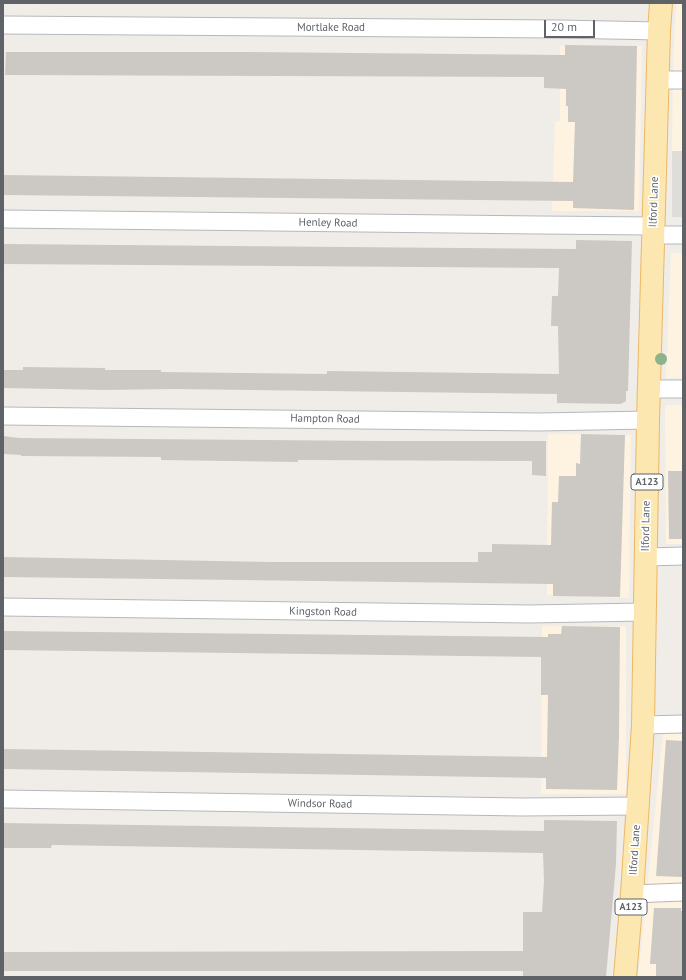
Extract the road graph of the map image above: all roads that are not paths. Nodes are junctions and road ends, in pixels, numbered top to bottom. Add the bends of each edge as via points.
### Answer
1 (661, 3) edge
2 (3, 25) edge
3 (659, 31) junction
4 (658, 80) junction
5 (683, 80) edge
6 (3, 219) edge
7 (654, 230) junction
8 (683, 235) edge
9 (649, 389) junction
10 (683, 389) edge
11 (3, 416) edge
12 (648, 420) junction
13 (683, 556) edge
14 (646, 557) junction
15 (3, 607) edge
16 (644, 612) junction
17 (683, 724) edge
18 (643, 725) junction
19 (3, 799) edge
20 (637, 806) junction
21 (683, 892) edge
22 (632, 894) junction
23 (625, 977) edge

1 - 3 main road, Ilford Lane / A123
2 - 3 street, Mortlake Road
3 - 4 main road, Ilford Lane / A123
4 - 5 street
4 - 7 main road, Ilford Lane / A123
6 - 7 street, Henley Road via 540,226
7 - 8 street, Henley Road
7 - 9 main road, Ilford Lane / A123
9 - 10 street
9 - 12 main road, Ilford Lane / A123
11 - 12 street, Hampton Road via 531,422
12 - 14 main road, Ilford Lane / A123
13 - 14 street
14 - 16 main road, Ilford Lane / A123
15 - 16 street, Kingston Road via 522,614
16 - 18 main road, Ilford Lane / A123
17 - 18 street
18 - 20 main road, Ilford Lane / A123
19 - 20 street, Windsor Road via 522,807
20 - 22 main road, Ilford Lane / A123
21 - 22 street
22 - 23 main road, Ilford Lane / A123

